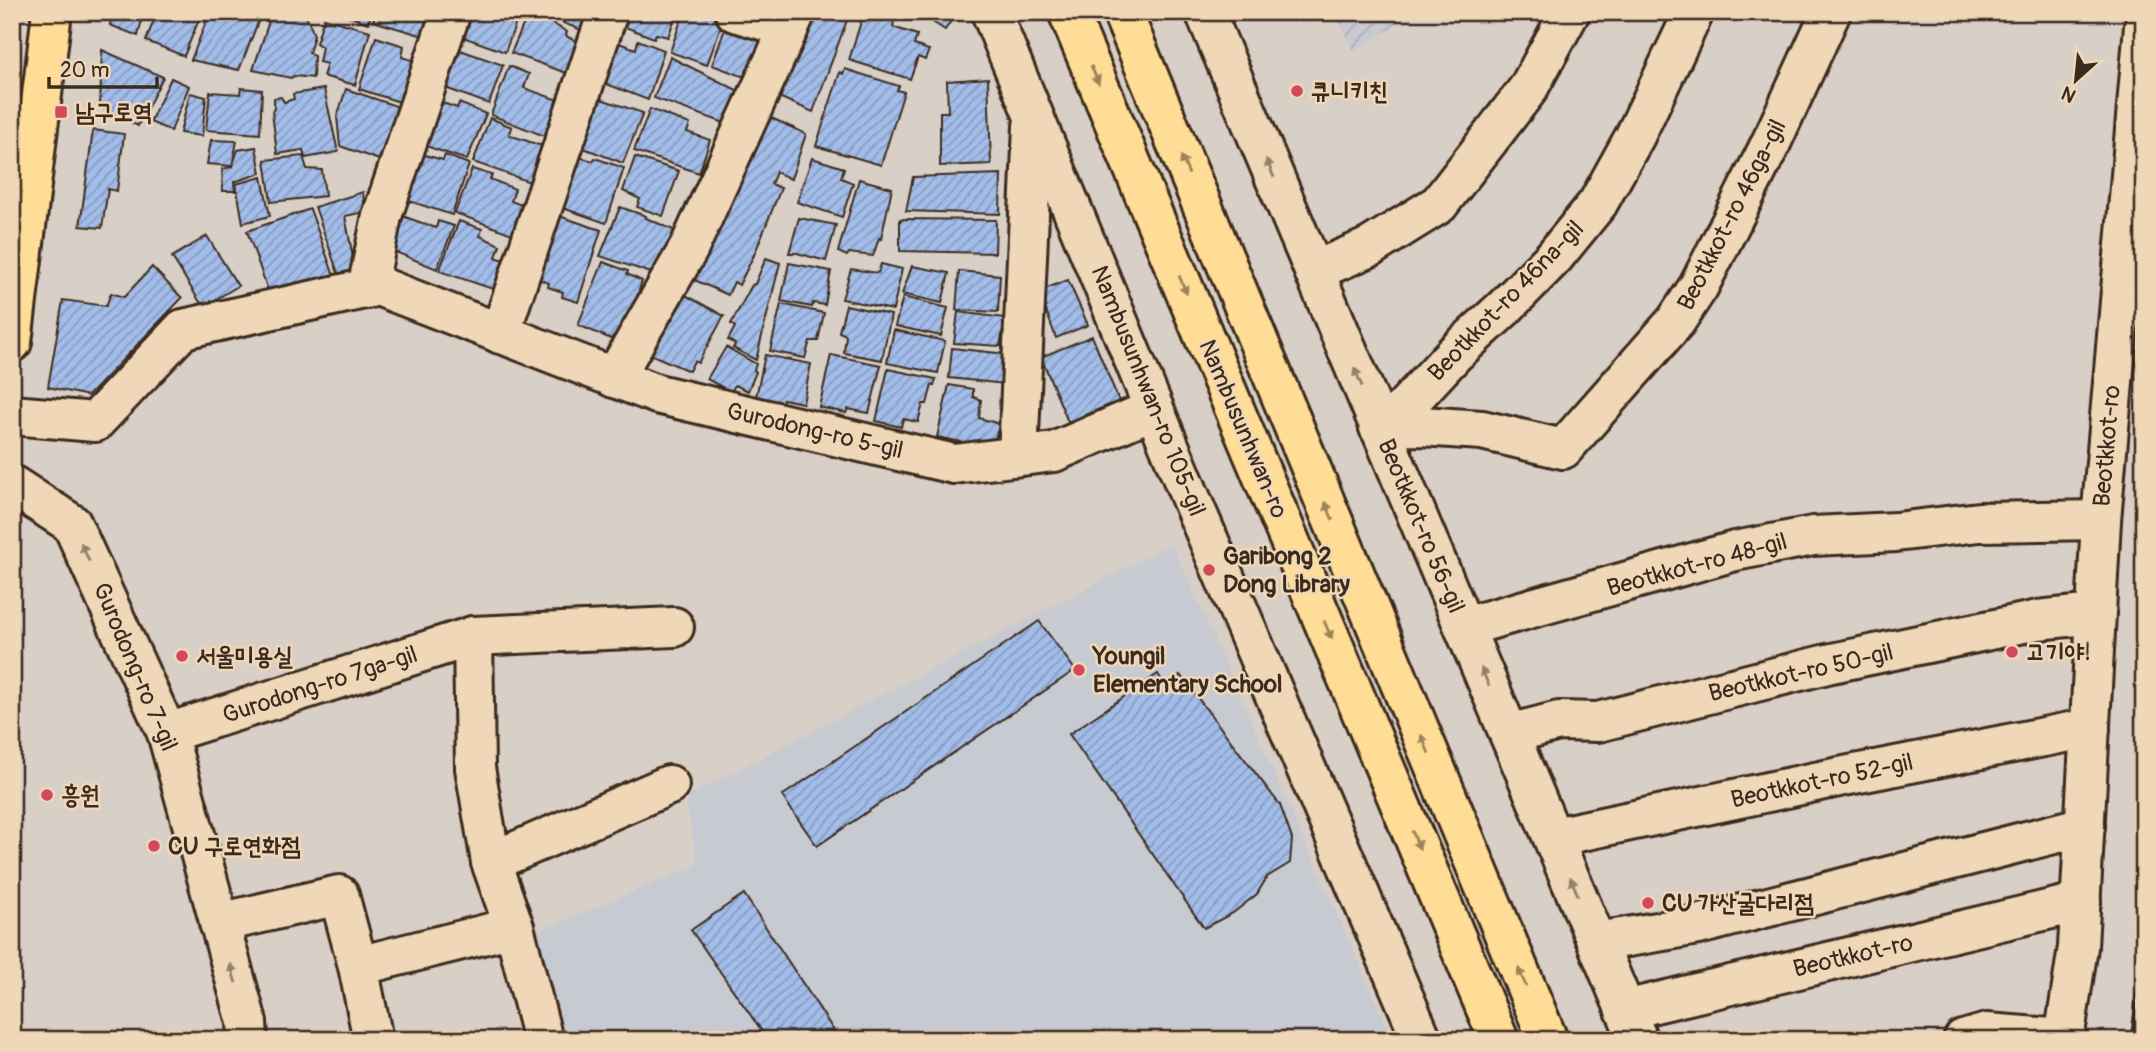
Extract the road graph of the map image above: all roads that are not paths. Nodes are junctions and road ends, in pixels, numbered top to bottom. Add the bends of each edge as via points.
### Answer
1 (52, 12) edge
2 (451, 12) edge
3 (608, 12) edge
4 (736, 12) edge
5 (991, 12) edge
6 (1068, 12) edge
7 (1122, 12) edge
8 (1205, 12) edge
9 (1570, 12) edge
10 (1694, 12) edge
11 (1831, 12) edge
12 (792, 20) edge
13 (2144, 26) edge
14 (1033, 114) junction
15 (1314, 271) junction
16 (367, 289) junction
17 (500, 334) junction
18 (12, 340) edge
19 (614, 378) junction
20 (1154, 409) junction
21 (12, 415) edge
22 (1379, 427) junction
23 (1018, 456) junction
24 (12, 485) edge
25 (2101, 520) junction
26 (2095, 614) junction
27 (674, 627) dead end
28 (1464, 627) junction
29 (472, 636) junction
30 (2090, 728) junction
31 (167, 733) junction
32 (1509, 734) junction
33 (669, 785) dead end
34 (2085, 826) junction
35 (1553, 837) junction
36 (491, 862) junction
37 (2081, 902) junction
38 (219, 923) junction
39 (514, 927) junction
40 (1598, 942) junction
41 (358, 967) junction
42 (1632, 1025) edge
43 (2064, 1039) edge
44 (248, 1040) edge
45 (373, 1040) edge
46 (543, 1040) edge
47 (1422, 1040) edge
48 (1499, 1040) edge
49 (1548, 1040) edge
50 (1963, 1040) edge

1 - 18 main road
2 - 16 street via 382,216
3 - 17 street
4 - 12 street
5 - 14 street, Nambusunhwan-ro 105-gil
6 -> 48 main road, Nambusunhwan-ro
49 -> 7 main road, Nambusunhwan-ro
15 -> 8 street, Beotkkot-ro 56-gil
9 - 15 street via 1528,89 1439,204 1370,247
10 - 22 street, Beotkkot-ro 46na-gil via 1598,203 1554,257 1402,410
11 - 22 street, Beotkkot-ro 46ga-gil via 1699,286 1676,321 1563,449 1482,430
12 - 19 street via 689,248
13 - 25 street, Beotkkot-ro
14 - 20 street, Nambusunhwan-ro 105-gil
14 - 23 street
22 -> 15 street, Beotkkot-ro 56-gil
16 - 17 street, Gurodong-ro 5-gil via 378,286
16 - 21 street, Gurodong-ro 5-gil via 183,329 94,422
17 - 19 street, Gurodong-ro 5-gil
19 - 23 street, Gurodong-ro 5-gil via 657,394 954,464
20 - 23 street, Gurodong-ro 5-gil via 1054,452
20 - 47 street, Nambusunhwan-ro 105-gil
22 - 28 street, Beotkkot-ro 56-gil
31 -> 24 street, Gurodong-ro 7-gil via 72,524
25 - 26 street, Beotkkot-ro
25 - 28 street, Beotkkot-ro 48-gil via 1979,522 1813,536 1735,551
26 - 30 street, Beotkkot-ro
26 - 32 street, Beotkkot-ro 50-gil via 2038,620 1827,664 1598,722 1559,721
27 - 29 street, Gurodong-ro 7ga-gil
32 -> 28 street, Beotkkot-ro 56-gil
29 - 31 street, Gurodong-ro 7ga-gil
29 - 36 street via 475,768
30 - 34 street, Beotkkot-ro
30 - 35 street, Beotkkot-ro 52-gil
31 - 38 street, Gurodong-ro 7-gil
32 - 35 street, Beotkkot-ro 56-gil
33 - 36 street
34 - 37 street, Beotkkot-ro
34 - 40 street via 1698,925
40 -> 35 street, Beotkkot-ro 56-gil
36 - 39 street
37 - 42 street, Beotkkot-ro
37 - 43 street, Beotkkot-ro
38 - 41 street via 339,895
44 -> 38 street, Gurodong-ro 7-gil
39 - 41 street
39 - 46 street
40 - 42 street, Beotkkot-ro 56-gil
41 - 45 street
43 - 50 street, Beotkkot-ro via 1987,1033

